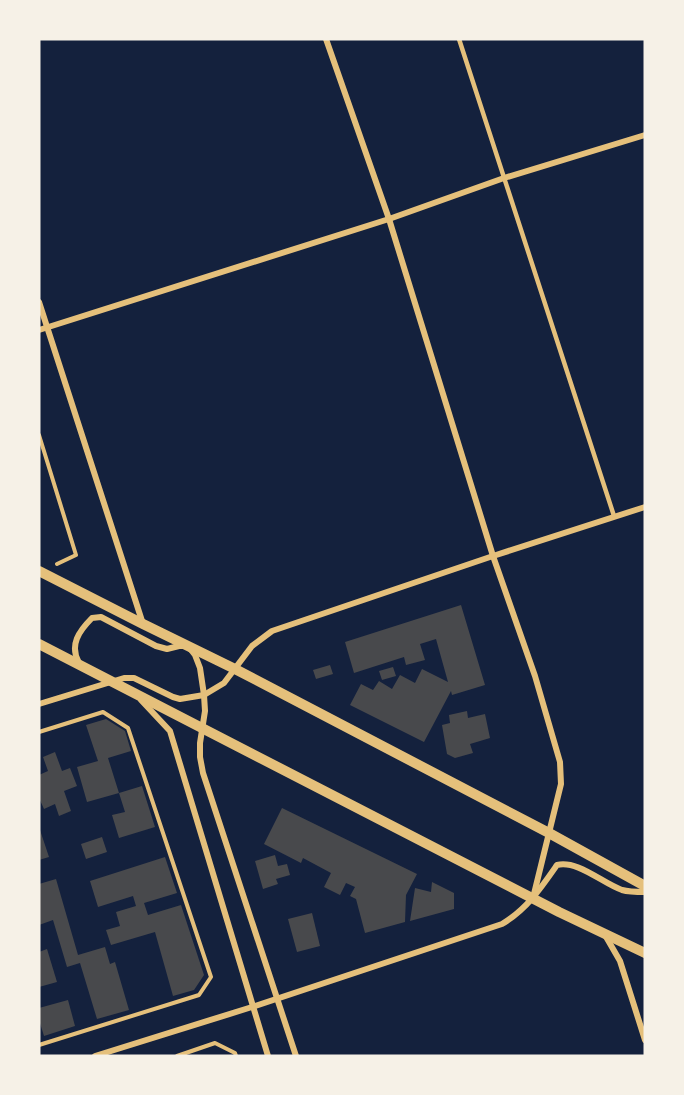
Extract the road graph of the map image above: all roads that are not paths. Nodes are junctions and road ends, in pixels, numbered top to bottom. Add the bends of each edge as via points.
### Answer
1 (326, 39) edge
2 (459, 39) edge
3 (645, 135) edge
4 (504, 178) junction
5 (389, 219) junction
6 (39, 302) edge
7 (48, 327) junction
8 (39, 330) edge
9 (645, 507) edge
10 (615, 516) junction
11 (493, 556) junction
12 (39, 572) edge
13 (143, 624) junction
14 (39, 644) edge
15 (188, 646) junction
16 (81, 666) junction
17 (235, 669) junction
18 (112, 681) junction
19 (132, 692) junction
20 (204, 695) junction
21 (39, 704) edge
22 (203, 728) junction
23 (549, 833) junction
24 (645, 886) edge
25 (645, 891) edge
26 (533, 898) junction
27 (603, 932) junction
28 (645, 953) edge
29 (278, 999) junction
30 (252, 1007) junction
31 (645, 1041) edge
32 (95, 1056) edge
33 (268, 1056) edge
34 (296, 1056) edge

1 - 5 street
2 - 4 lane
3 - 4 street
4 - 5 street
4 - 10 lane
5 - 7 street
5 - 11 street
6 - 7 street
7 - 8 street
7 - 13 street
9 - 10 street
10 - 11 street
11 - 17 street via 272,631 252,646
11 - 23 street via 560,762 561,784
12 - 13 street
13 - 15 street
14 - 16 street
15 - 16 street via 156,645 100,617 92,618 76,640 75,655
15 - 17 street
15 - 20 street via 200,668
16 - 18 street
17 - 20 street via 224,683
17 - 23 street
18 - 19 street
18 - 20 street via 134,678 180,699
18 - 21 street
19 - 22 street
19 - 30 street via 170,730
20 - 22 street
22 - 26 street
22 - 29 street via 203,773
23 - 24 street
23 - 26 street
25 - 26 street via 623,890 565,863 557,865
26 - 27 street
26 - 29 street via 502,924
27 - 28 street
27 - 31 street via 620,961
29 - 30 street
29 - 34 street
30 - 32 street
30 - 33 street

